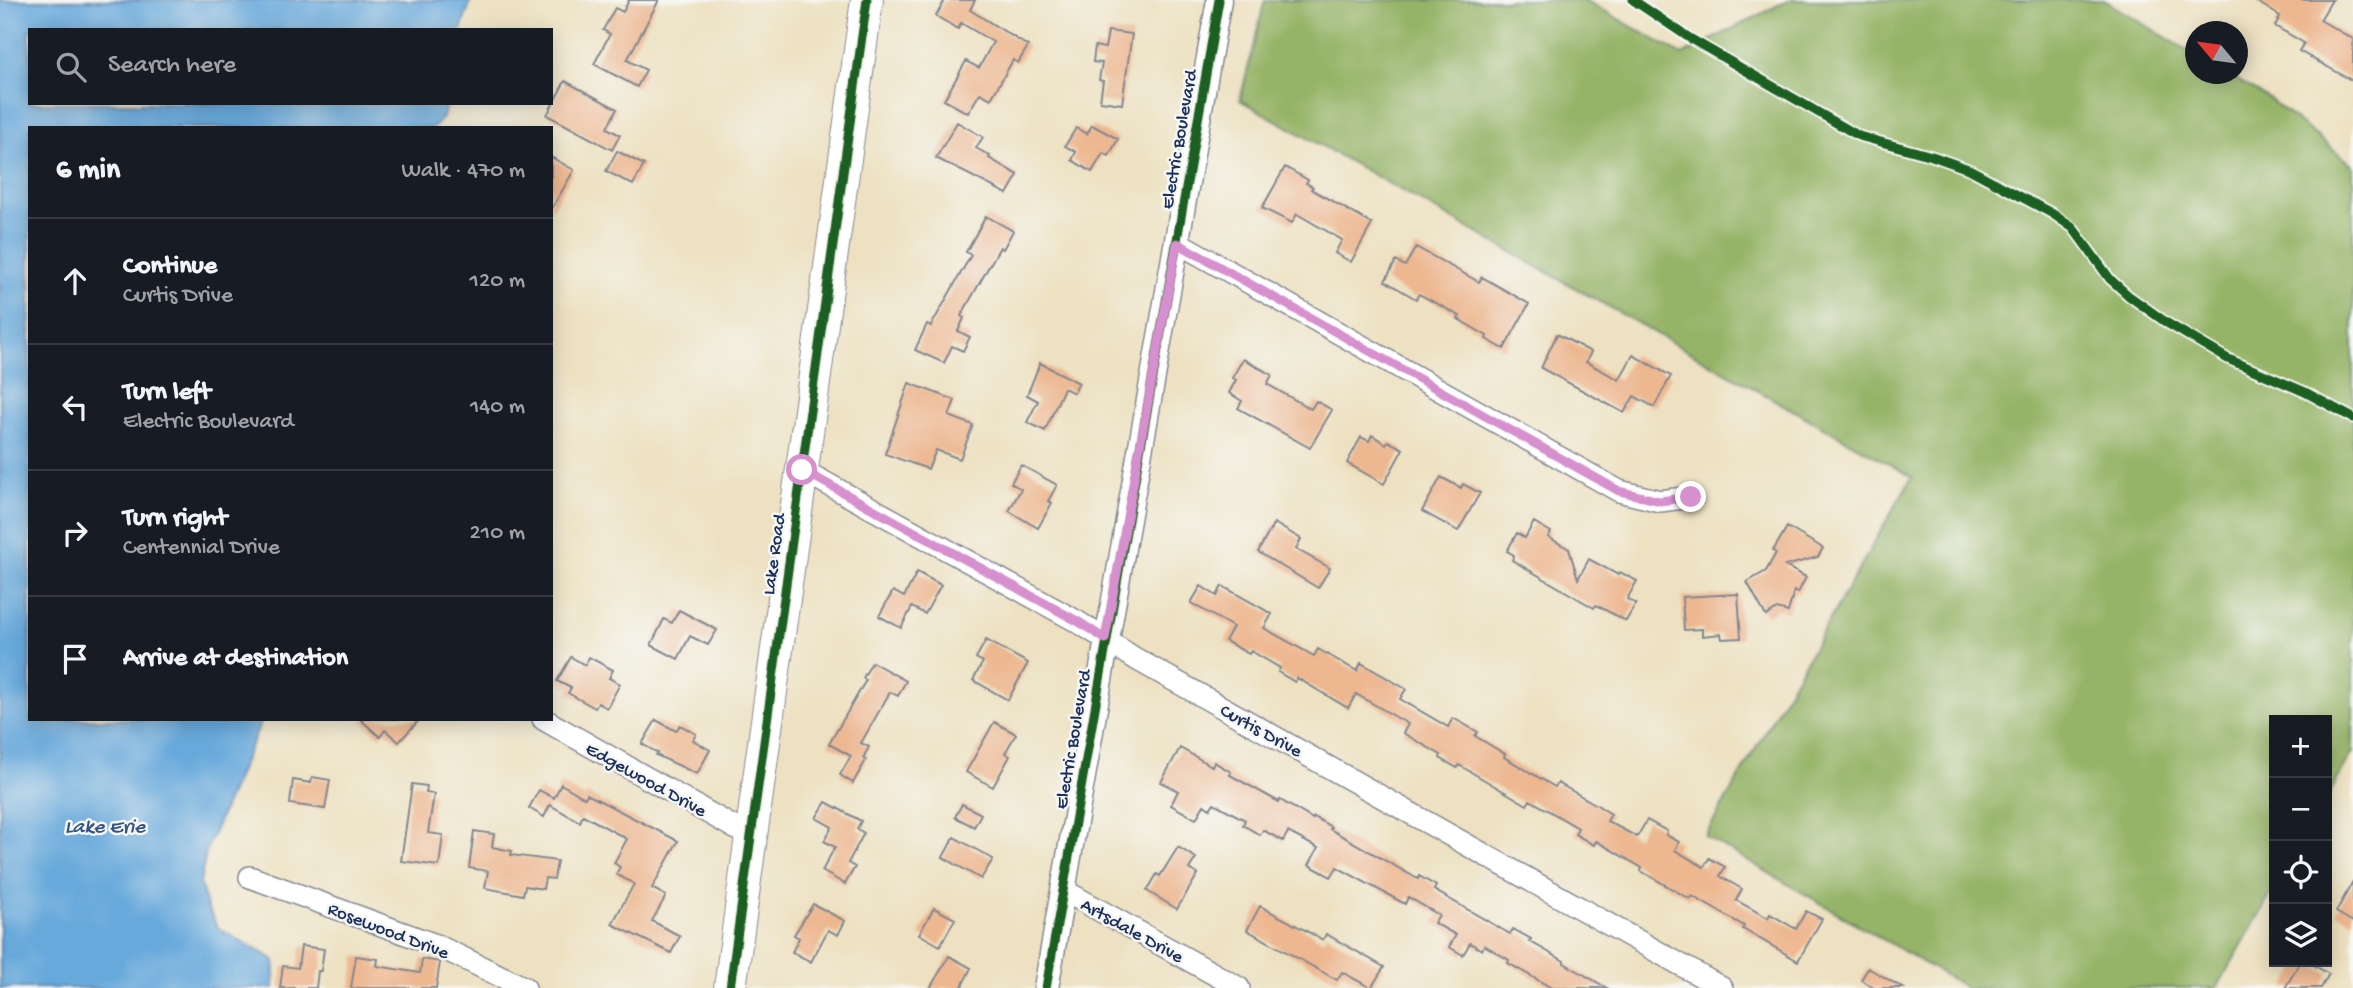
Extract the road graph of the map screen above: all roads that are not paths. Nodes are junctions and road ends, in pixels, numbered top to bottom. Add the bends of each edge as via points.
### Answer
1 (867, 0) edge
2 (1219, 0) edge
3 (1177, 243) junction
4 (802, 470) junction
5 (1691, 497) dead end
6 (1105, 639) junction
7 (546, 721) edge
8 (751, 837) junction
9 (250, 877) dead end
10 (1063, 890) junction
11 (735, 986) edge
12 (525, 988) edge
13 (1046, 988) edge
14 (1239, 988) edge
15 (1722, 988) edge

1 - 4 main road, Lake Road
2 - 3 street, Electric Boulevard
3 - 5 street via 1619,491 1660,501
3 - 6 street, Electric Boulevard
4 - 6 street, Curtis Drive
4 - 8 main road, Lake Road
6 - 10 street, Electric Boulevard
6 - 15 street, Curtis Drive
7 - 8 street, Edgewood Drive
8 - 11 main road, Lake Road
9 - 12 street, Rosewood Drive via 436,945
10 - 13 street, Electric Boulevard
10 - 14 street, Artsdale Drive

